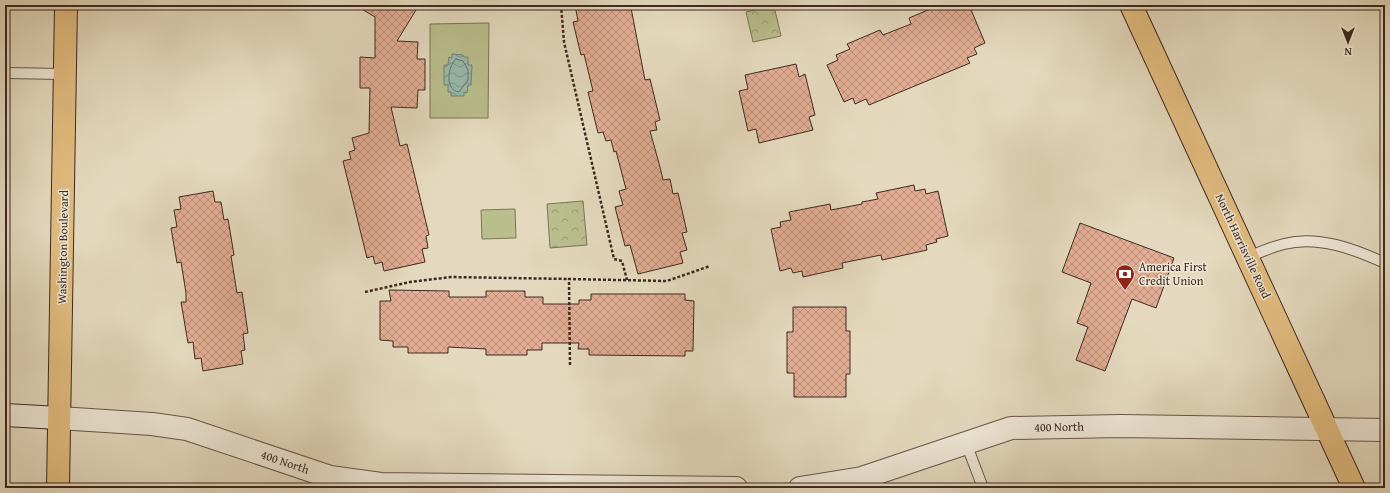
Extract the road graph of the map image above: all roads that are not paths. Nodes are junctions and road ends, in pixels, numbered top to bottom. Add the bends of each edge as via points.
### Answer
1 (66, 5) edge
2 (1131, 5) edge
3 (5, 73) edge
4 (65, 74) junction
5 (1249, 257) junction
6 (1385, 263) edge
7 (5, 415) edge
8 (59, 418) junction
9 (1327, 430) junction
10 (1385, 430) edge
11 (966, 443) junction
12 (530, 487) edge
13 (58, 488) edge
14 (736, 488) edge
15 (800, 488) edge
16 (983, 488) edge
17 (1354, 488) edge

1 - 4 main road, Washington Boulevard
2 - 5 main road, North Harrisville Road
3 - 4 lane
4 - 8 main road, Washington Boulevard
5 - 6 lane via 1284,244 1310,240 1334,244
5 - 9 main road, North Harrisville Road
7 - 8 street, 400 North
8 - 12 street, 400 North via 187,429 330,477 381,484
8 - 13 main road, Washington Boulevard
9 - 10 street, 400 North
9 - 11 street, 400 North via 1121,426 1011,428
9 - 17 main road, North Harrisville Road
11 - 15 street, 400 North via 862,478
11 - 16 lane
12 - 14 street, 400 North

